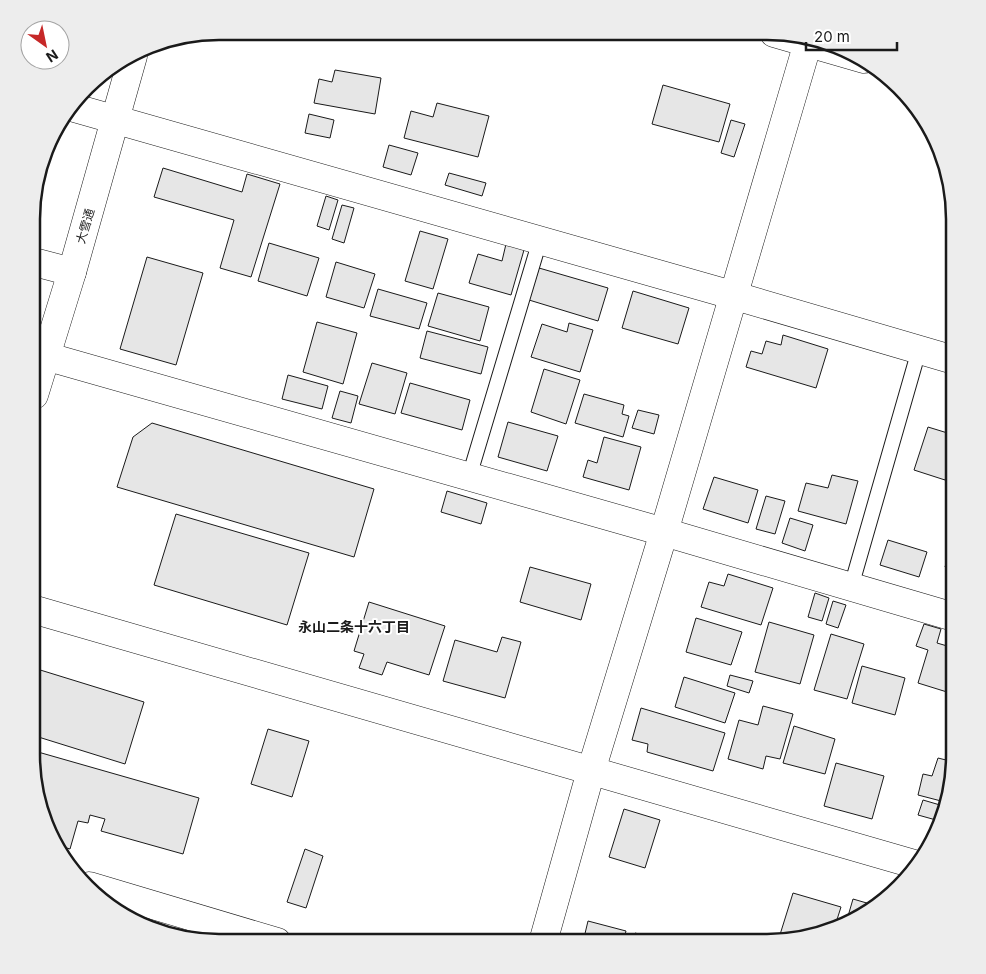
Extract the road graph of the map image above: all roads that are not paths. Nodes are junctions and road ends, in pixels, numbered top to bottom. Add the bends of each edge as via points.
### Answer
1 (807, 44) edge
2 (131, 63) edge
3 (78, 109) edge
4 (115, 119) junction
5 (540, 240) junction
6 (40, 264) edge
7 (72, 272) junction
8 (732, 295) junction
9 (918, 350) junction
10 (45, 356) junction
11 (946, 358) edge
12 (40, 373) edge
13 (468, 477) junction
14 (664, 532) junction
15 (851, 587) junction
16 (40, 611) edge
17 (946, 615) edge
18 (591, 771) junction
19 (910, 863) edge
20 (100, 889) edge
21 (250, 934) edge
22 (545, 934) edge

1 - 8 main road
2 - 4 main road, 大雪通
3 - 4 main road
4 - 5 main road
4 - 7 main road, 大雪通
5 - 8 main road
5 - 13 lane
6 - 7 main road
7 - 10 main road, 大雪通
8 - 9 main road
8 - 14 main road
9 - 11 main road
9 - 15 lane
10 - 12 main road, 大雪通
10 - 13 main road
13 - 14 main road
14 - 15 main road
14 - 18 main road
15 - 17 main road
16 - 18 main road
18 - 19 main road
18 - 22 main road
20 - 21 main road

